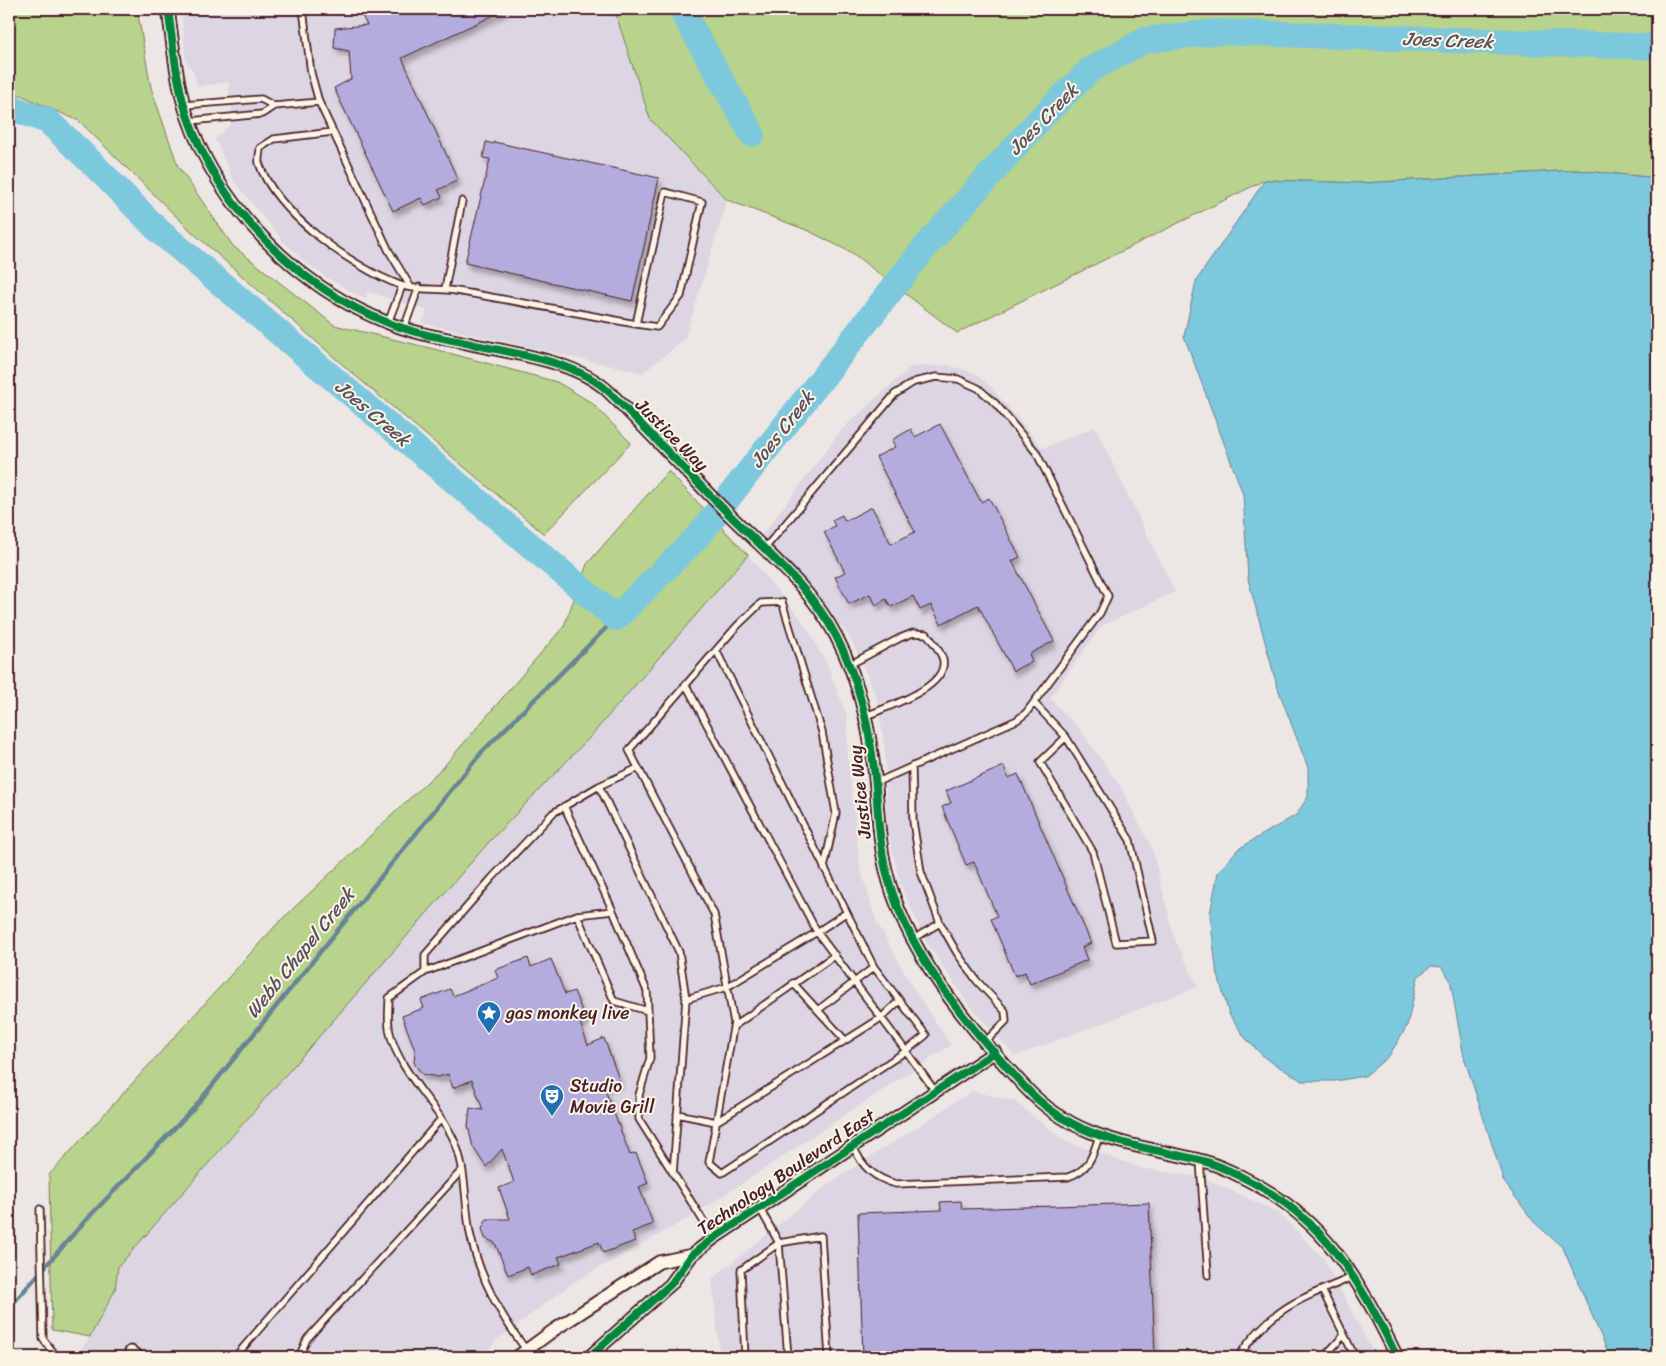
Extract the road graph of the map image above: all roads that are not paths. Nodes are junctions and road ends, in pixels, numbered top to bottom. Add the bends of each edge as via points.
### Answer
1 (168, 9) edge
2 (303, 9) edge
3 (319, 102) junction
4 (184, 104) junction
5 (274, 106) junction
6 (189, 121) junction
7 (333, 132) junction
8 (462, 201) dead end
9 (402, 286) junction
10 (410, 286) junction
11 (419, 287) junction
12 (445, 289) junction
13 (388, 323) junction
14 (636, 324) junction
15 (404, 328) junction
16 (765, 548) junction
17 (716, 650) junction
18 (849, 665) junction
19 (686, 685) junction
20 (1035, 704) junction
21 (866, 716) junction
22 (1066, 737) junction
23 (912, 766) junction
24 (638, 768) junction
25 (876, 783) junction
26 (599, 786) junction
27 (564, 806) junction
28 (824, 868) junction
29 (613, 911) junction
30 (846, 913) junction
31 (577, 915) junction
32 (940, 923) junction
33 (817, 932) junction
34 (912, 939) junction
35 (835, 955) junction
36 (874, 967) junction
37 (425, 972) junction
38 (793, 983) junction
39 (854, 983) junction
40 (727, 987) junction
41 (686, 999) junction
42 (899, 1001) junction
43 (818, 1010) junction
44 (648, 1011) junction
45 (881, 1018) junction
46 (734, 1026) junction
47 (845, 1040) junction
48 (986, 1041) junction
49 (906, 1051) junction
50 (995, 1052) junction
51 (935, 1091) junction
52 (677, 1114) junction
53 (440, 1120) junction
54 (716, 1122) junction
55 (1099, 1136) junction
56 (852, 1145) junction
57 (1200, 1160) junction
58 (462, 1170) junction
59 (673, 1174) junction
60 (759, 1207) junction
61 (40, 1208) dead end
62 (714, 1238) junction
63 (779, 1243) junction
64 (692, 1255) junction
65 (1208, 1275) dead end
66 (1353, 1277) junction
67 (1322, 1290) junction
68 (1344, 1335) junction
69 (525, 1355) edge
70 (57, 1357) edge
71 (235, 1357) edge
72 (299, 1357) edge
73 (589, 1357) edge
74 (745, 1357) edge
75 (788, 1357) edge
76 (829, 1357) edge
77 (1238, 1357) edge
78 (1324, 1357) edge
79 (1355, 1357) edge
80 (1397, 1357) edge

1 - 4 street, Justice Way
2 - 3 lane via 311,73
3 - 5 lane
3 - 7 lane
4 - 5 lane via 261,99
4 - 6 street, Justice Way
5 - 6 lane via 262,114
6 - 13 street, Justice Way via 228,195 270,245 328,292
7 - 9 lane via 274,138 260,148 258,161 271,186 301,221 370,271
7 - 10 lane via 389,251
8 - 12 lane
9 - 10 lane
9 - 13 lane
10 - 11 lane
11 - 12 lane
11 - 15 lane
12 - 14 lane
13 - 15 street, Justice Way
14 - 14 lane via 665,192 702,202 681,296 657,328
15 - 16 street, Justice Way via 560,365 603,386
16 - 18 street, Justice Way via 814,600
16 - 20 lane via 895,394 914,382 936,377 958,379 978,388 995,403 1036,452 1108,596 1100,613
17 - 19 lane
17 - 28 lane
17 - 28 lane via 761,603 782,602 822,732 836,813
18 - 21 street, Justice Way
18 - 21 lane via 913,633 927,634 943,660 937,681 926,689
19 - 24 lane via 629,750
19 - 33 lane
20 - 22 lane
20 - 23 lane via 1017,720
21 - 25 street, Justice Way
22 - 22 lane via 1130,840 1152,941 1116,944 1093,852 1040,762
23 - 25 lane
23 - 32 lane via 913,821 921,872
24 - 26 lane
24 - 40 lane via 714,914
25 - 34 street, Justice Way via 879,834 886,870 897,908
26 - 27 lane
26 - 41 lane via 679,952
27 - 29 lane
27 - 37 lane via 553,813 492,878 425,955
28 - 30 lane
29 - 31 lane
29 - 44 lane via 647,991
30 - 33 lane
30 - 36 lane
31 - 37 lane
31 - 44 lane via 614,1001
32 - 34 lane
32 - 48 lane via 957,954 1005,1011 1006,1021
33 - 35 lane
33 - 40 lane
34 - 48 street, Justice Way via 934,978
35 - 38 lane
35 - 39 lane
36 - 39 lane
36 - 42 lane
37 - 53 lane via 389,998 389,1032 400,1060
38 - 43 lane
38 - 46 lane
39 - 43 lane
39 - 45 lane
40 - 41 lane
40 - 46 lane
41 - 52 lane
42 - 45 lane
42 - 49 lane via 926,1035
43 - 47 lane
44 - 59 lane via 650,1058 639,1095 639,1119
45 - 47 lane
45 - 49 lane
46 - 54 lane
47 - 54 lane
48 - 50 street, Justice Way
49 - 51 lane
49 - 54 lane via 722,1173 709,1162
50 - 51 street, Technology Boulevard East
50 - 55 street, Justice Way via 1029,1092 1065,1120
51 - 56 street, Technology Boulevard East
52 - 54 lane
52 - 59 lane
53 - 58 lane via 452,1136
53 - 71 lane
55 - 56 lane via 1090,1163 1084,1170 1068,1177 896,1184 869,1171
55 - 57 street, Justice Way via 1128,1146
56 - 60 street, Technology Boulevard East
57 - 65 lane
57 - 66 street, Justice Way via 1260,1186 1289,1206 1321,1233
58 - 69 lane via 470,1234 489,1293
58 - 72 lane via 306,1340
59 - 62 lane
60 - 62 street, Technology Boulevard East
60 - 63 lane
61 - 70 lane via 43,1339
62 - 64 street, Technology Boulevard East
63 - 74 lane via 740,1270
63 - 75 lane
63 - 76 lane via 821,1236
64 - 69 street, Technology Boulevard East via 659,1262 554,1330
64 - 73 street, Technology Boulevard East via 671,1284
66 - 67 lane
66 - 80 street, Justice Way
67 - 68 lane
67 - 77 lane via 1298,1300 1268,1319
68 - 78 lane
68 - 79 lane

